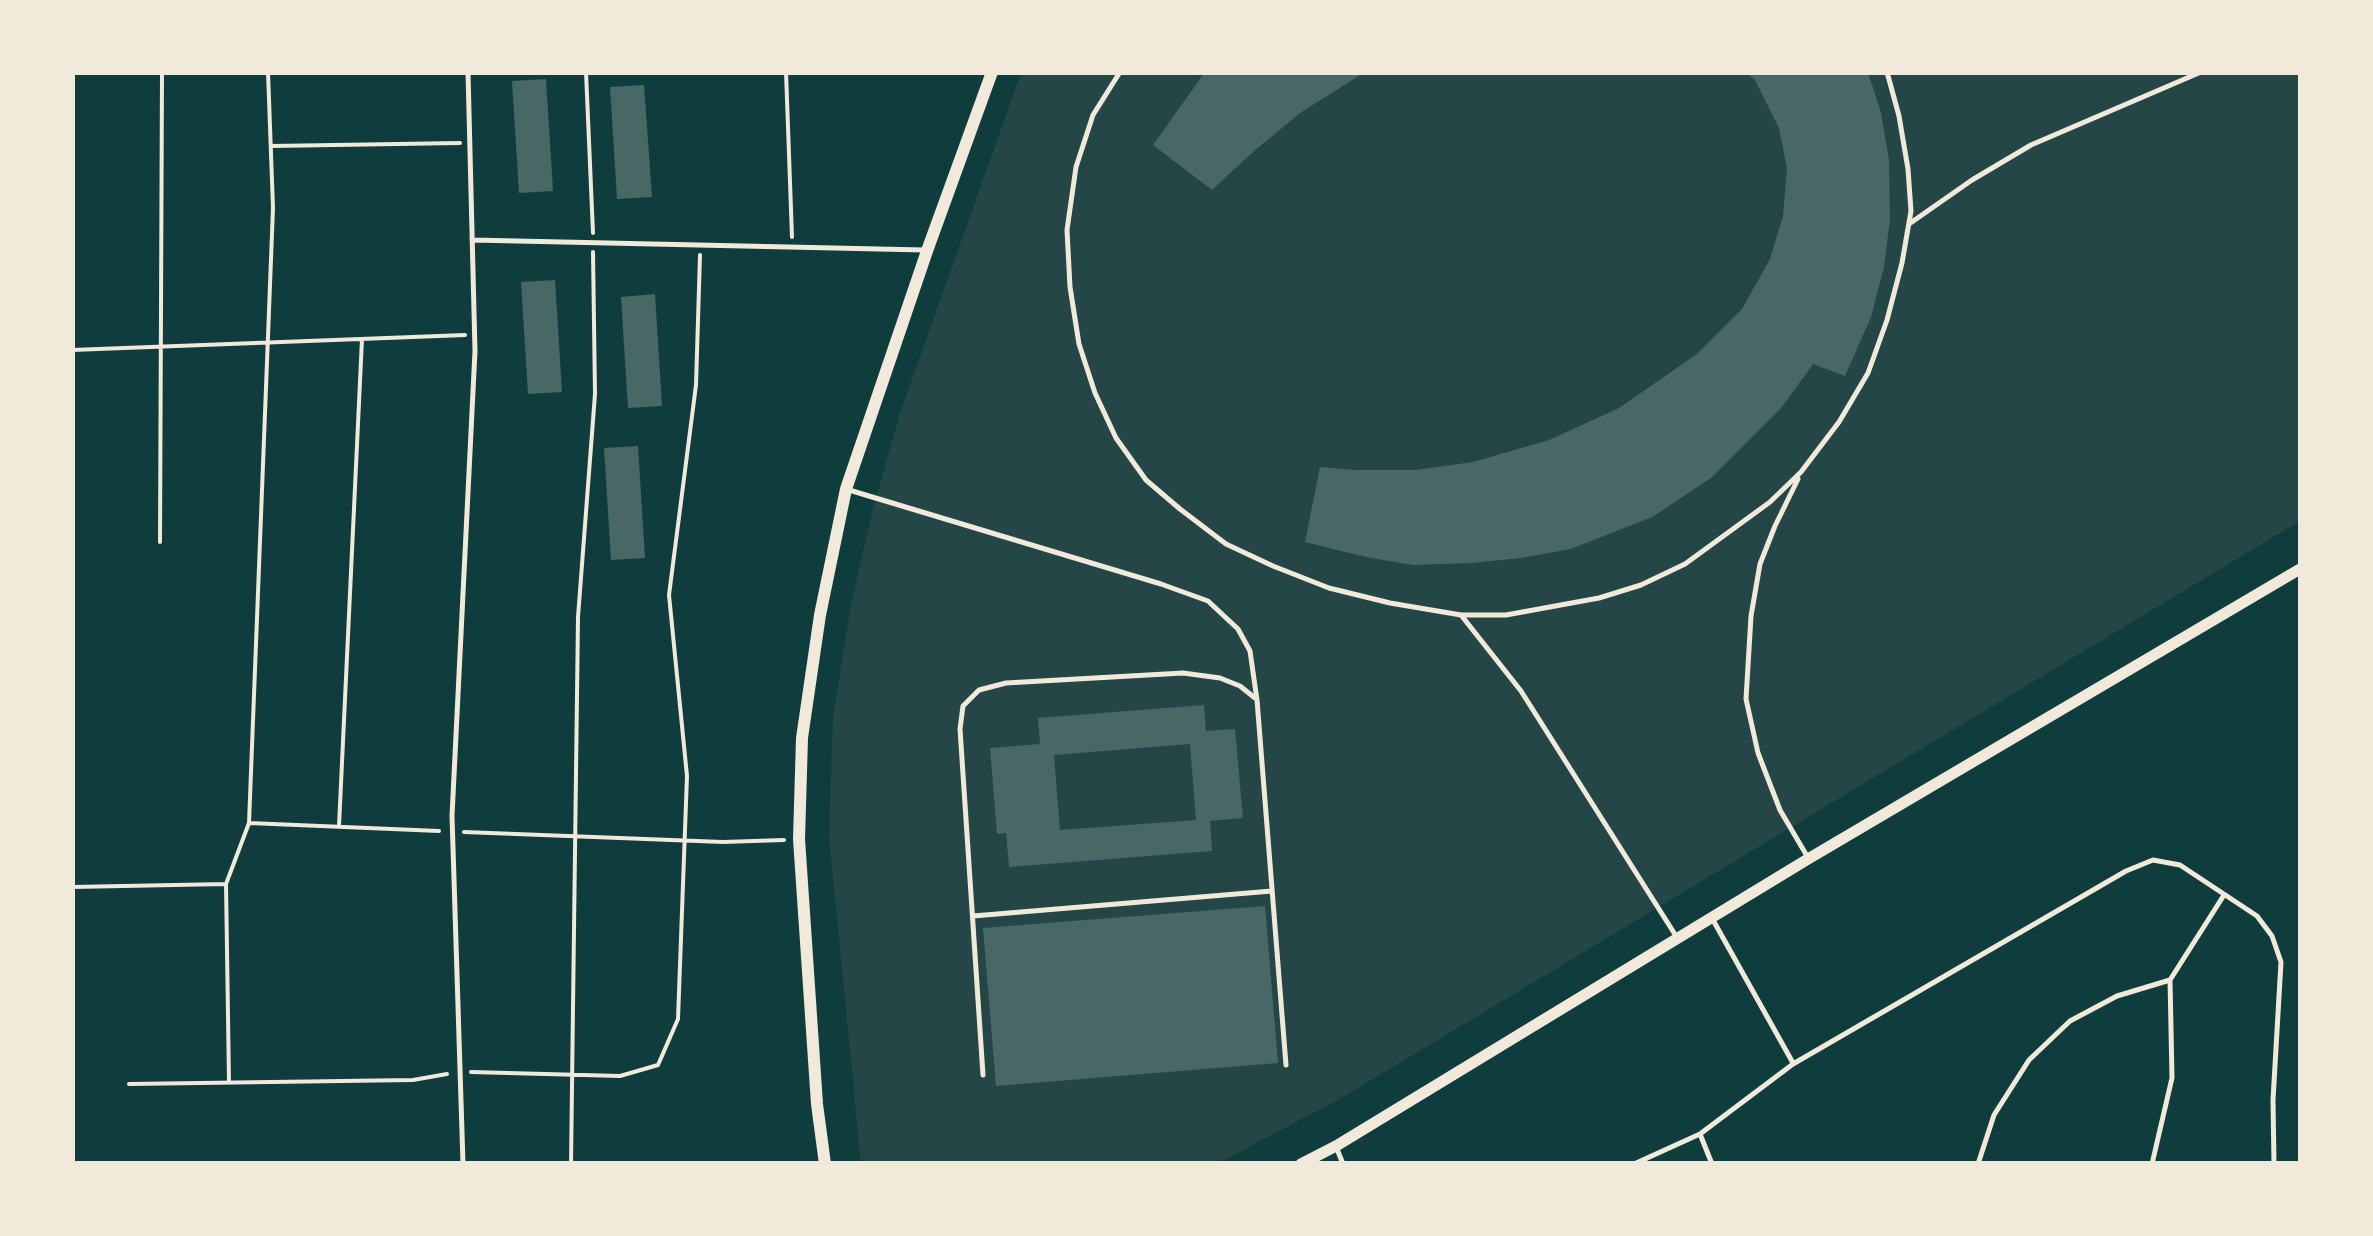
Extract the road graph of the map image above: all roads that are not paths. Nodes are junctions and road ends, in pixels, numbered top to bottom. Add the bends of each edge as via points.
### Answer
1 (468, 72) edge
2 (992, 72) edge
3 (1120, 72) edge
4 (1887, 72) edge
5 (2201, 72) edge
6 (1908, 224) junction
7 (472, 240) junction
8 (927, 250) junction
9 (1801, 472) junction
10 (846, 489) junction
11 (2300, 569) edge
12 (1461, 615) junction
13 (1257, 700) junction
14 (1808, 858) junction
15 (1272, 890) junction
16 (2224, 895) junction
17 (973, 916) junction
18 (1712, 917) junction
19 (1678, 938) junction
20 (2170, 980) junction
21 (1286, 1064) dead end
22 (1793, 1064) junction
23 (983, 1075) dead end
24 (1700, 1134) junction
25 (1336, 1146) junction
26 (463, 1164) edge
27 (825, 1164) edge
28 (1301, 1164) edge
29 (1343, 1164) edge
30 (1634, 1164) edge
31 (1712, 1164) edge
32 (1978, 1164) edge
33 (2152, 1164) edge
34 (2274, 1164) edge

1 - 7 lane
2 - 8 main road
3 - 12 lane via 1093,115 1076,167 1067,230 1079,344 1116,438 1146,480 1226,544 1330,588
4 - 6 lane via 1908,169
5 - 6 lane via 2031,145
6 - 9 lane via 1868,373
7 - 8 lane
7 - 26 lane via 475,334 453,832
8 - 10 main road
9 - 12 lane via 1734,530 1641,585 1545,610
9 - 14 lane via 1760,564 1746,699 1780,810
10 - 13 lane via 1208,601 1250,651
10 - 27 main road via 802,738 799,839
11 - 14 street
12 - 19 lane via 1520,691
13 - 15 lane
13 - 17 lane via 1220,678 1183,673 980,690 963,706 960,729
14 - 18 street
15 - 17 lane
15 - 21 lane
16 - 20 lane
16 - 22 lane via 2180,865 2153,860
16 - 34 lane via 2257,916 2281,962
17 - 23 lane
18 - 19 street
18 - 22 lane
19 - 25 street
20 - 32 lane via 2070,1020 2029,1060 1994,1116
20 - 33 lane via 2172,1078
22 - 24 lane
24 - 30 lane
24 - 31 lane
25 - 28 street
25 - 29 lane

